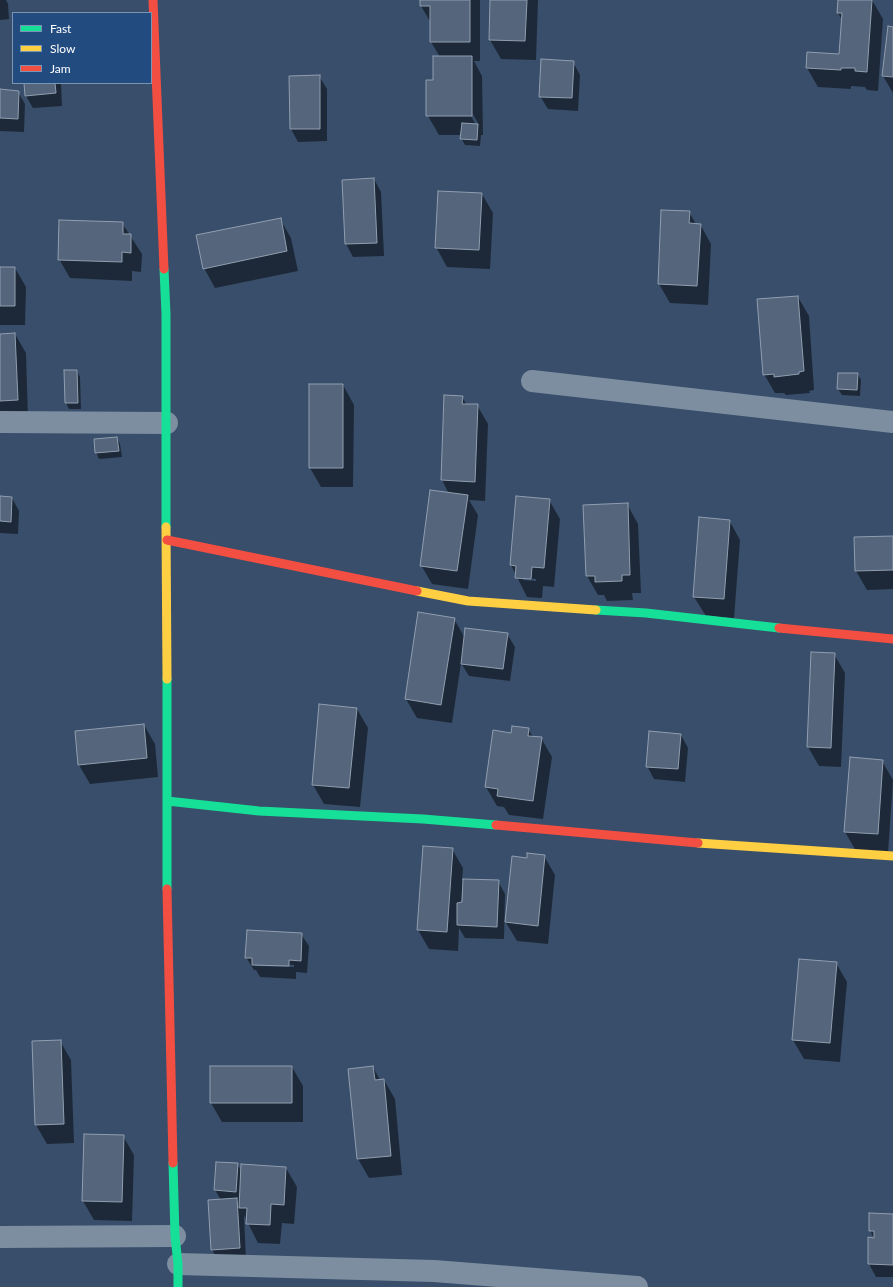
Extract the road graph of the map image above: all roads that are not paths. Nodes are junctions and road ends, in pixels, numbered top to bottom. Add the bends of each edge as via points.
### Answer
1 (153, 0) edge
2 (532, 381) dead end
3 (0, 422) edge
4 (893, 422) edge
5 (167, 423) junction
6 (167, 540) junction
7 (893, 639) edge
8 (167, 801) junction
9 (893, 856) edge
10 (0, 1236) edge
11 (175, 1236) junction
12 (178, 1264) junction
13 (178, 1287) edge
14 (637, 1287) edge

1 - 5 street via 166,314
2 - 4 street
3 - 5 street
5 - 6 street
6 - 7 street via 468,601 646,613
6 - 8 street
8 - 9 street via 259,811 423,819 714,844
8 - 11 street
10 - 11 street
11 - 12 street
12 - 13 street
12 - 14 street via 434,1271

